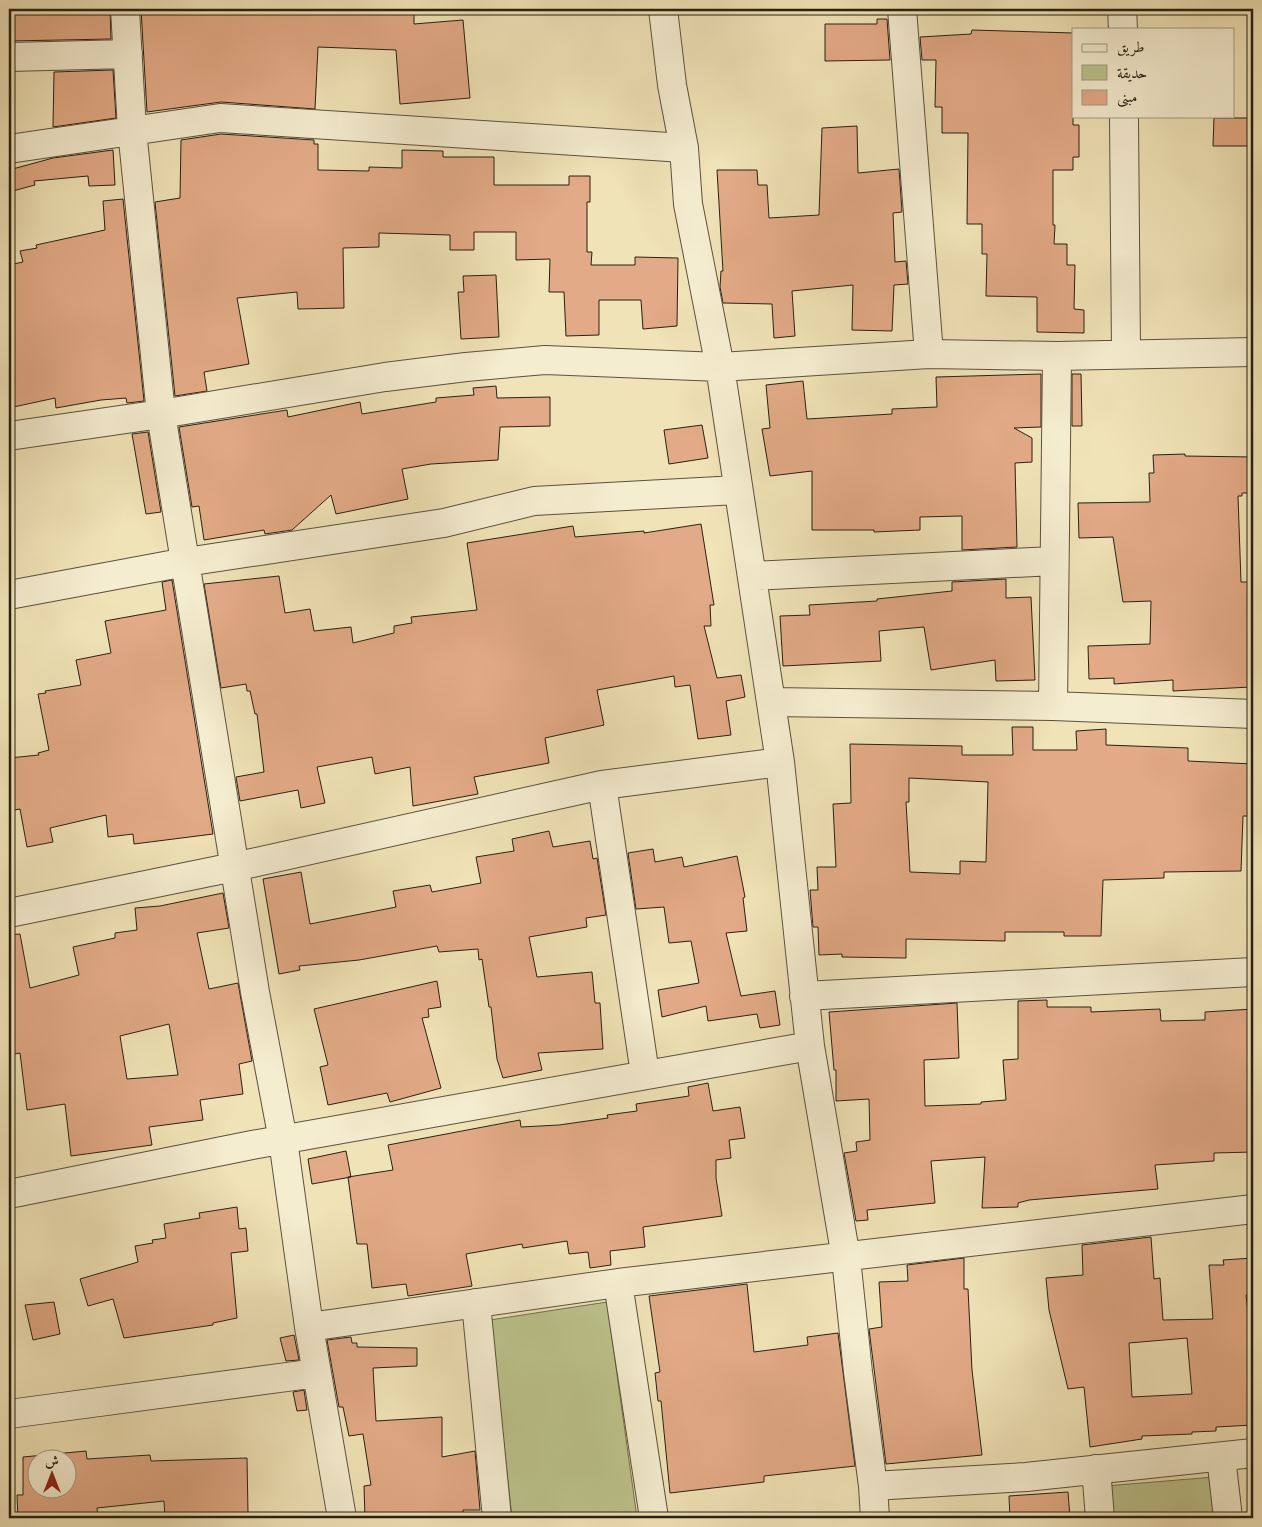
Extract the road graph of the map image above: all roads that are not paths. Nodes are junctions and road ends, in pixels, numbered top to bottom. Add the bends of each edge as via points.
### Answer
1 (125, 9) edge
2 (663, 9) edge
3 (902, 9) edge
4 (1122, 9) edge
5 (1123, 28) edge
6 (128, 54) junction
7 (9, 57) edge
8 (1124, 118) edge
9 (132, 130) junction
10 (684, 148) junction
11 (9, 149) edge
12 (1253, 352) edge
13 (1126, 353) junction
14 (929, 354) junction
15 (1057, 356) junction
16 (720, 367) junction
17 (161, 414) junction
18 (9, 436) edge
19 (738, 490) junction
20 (1054, 561) junction
21 (186, 562) junction
22 (752, 576) junction
23 (9, 595) edge
24 (771, 702) junction
25 (1053, 706) junction
26 (1253, 714) edge
27 (780, 762) junction
28 (602, 785) junction
29 (234, 867) junction
30 (9, 913) edge
31 (1253, 972) edge
32 (804, 996) junction
33 (810, 1046) junction
34 (644, 1074) junction
35 (283, 1140) junction
36 (9, 1194) edge
37 (1253, 1209) edge
38 (846, 1258) junction
39 (618, 1283) junction
40 (476, 1303) junction
41 (309, 1327) junction
42 (317, 1374) junction
43 (9, 1414) edge
44 (1253, 1453) edge
45 (1221, 1457) junction
46 (1096, 1469) junction
47 (873, 1486) junction
48 (342, 1518) edge
49 (498, 1518) edge
50 (654, 1518) edge
51 (875, 1518) edge
52 (1100, 1518) edge
53 (1228, 1518) edge

1 - 6 street
2 - 10 street
3 - 14 street
4 - 5 street
6 - 7 street
6 - 9 street
8 - 13 street
9 - 10 street via 220,118
9 - 11 street
9 - 17 street
10 - 16 street via 688,204
12 - 13 street
13 - 15 street
14 - 15 street
14 - 16 street
15 - 20 street
16 - 17 street via 545,360 466,366
16 - 19 street
17 - 18 street
17 - 21 street
19 - 21 street via 534,501 444,522
19 - 22 street
20 - 22 street
20 - 25 street
21 - 23 street
21 - 29 street
22 - 24 street
24 - 25 street
24 - 27 street
25 - 26 street
27 - 28 street
27 - 32 street
28 - 29 street
28 - 34 street
29 - 30 street
29 - 35 street
31 - 32 street
32 - 33 street
33 - 34 street
33 - 38 street
34 - 35 street
35 - 36 street
35 - 41 street
37 - 38 street
38 - 39 street
38 - 47 street
39 - 40 street
39 - 50 street
40 - 41 street
40 - 49 street
41 - 42 street
42 - 43 street
42 - 48 street
44 - 45 street
45 - 46 street
45 - 53 street
46 - 47 street via 1026,1478
46 - 52 street
47 - 51 street

